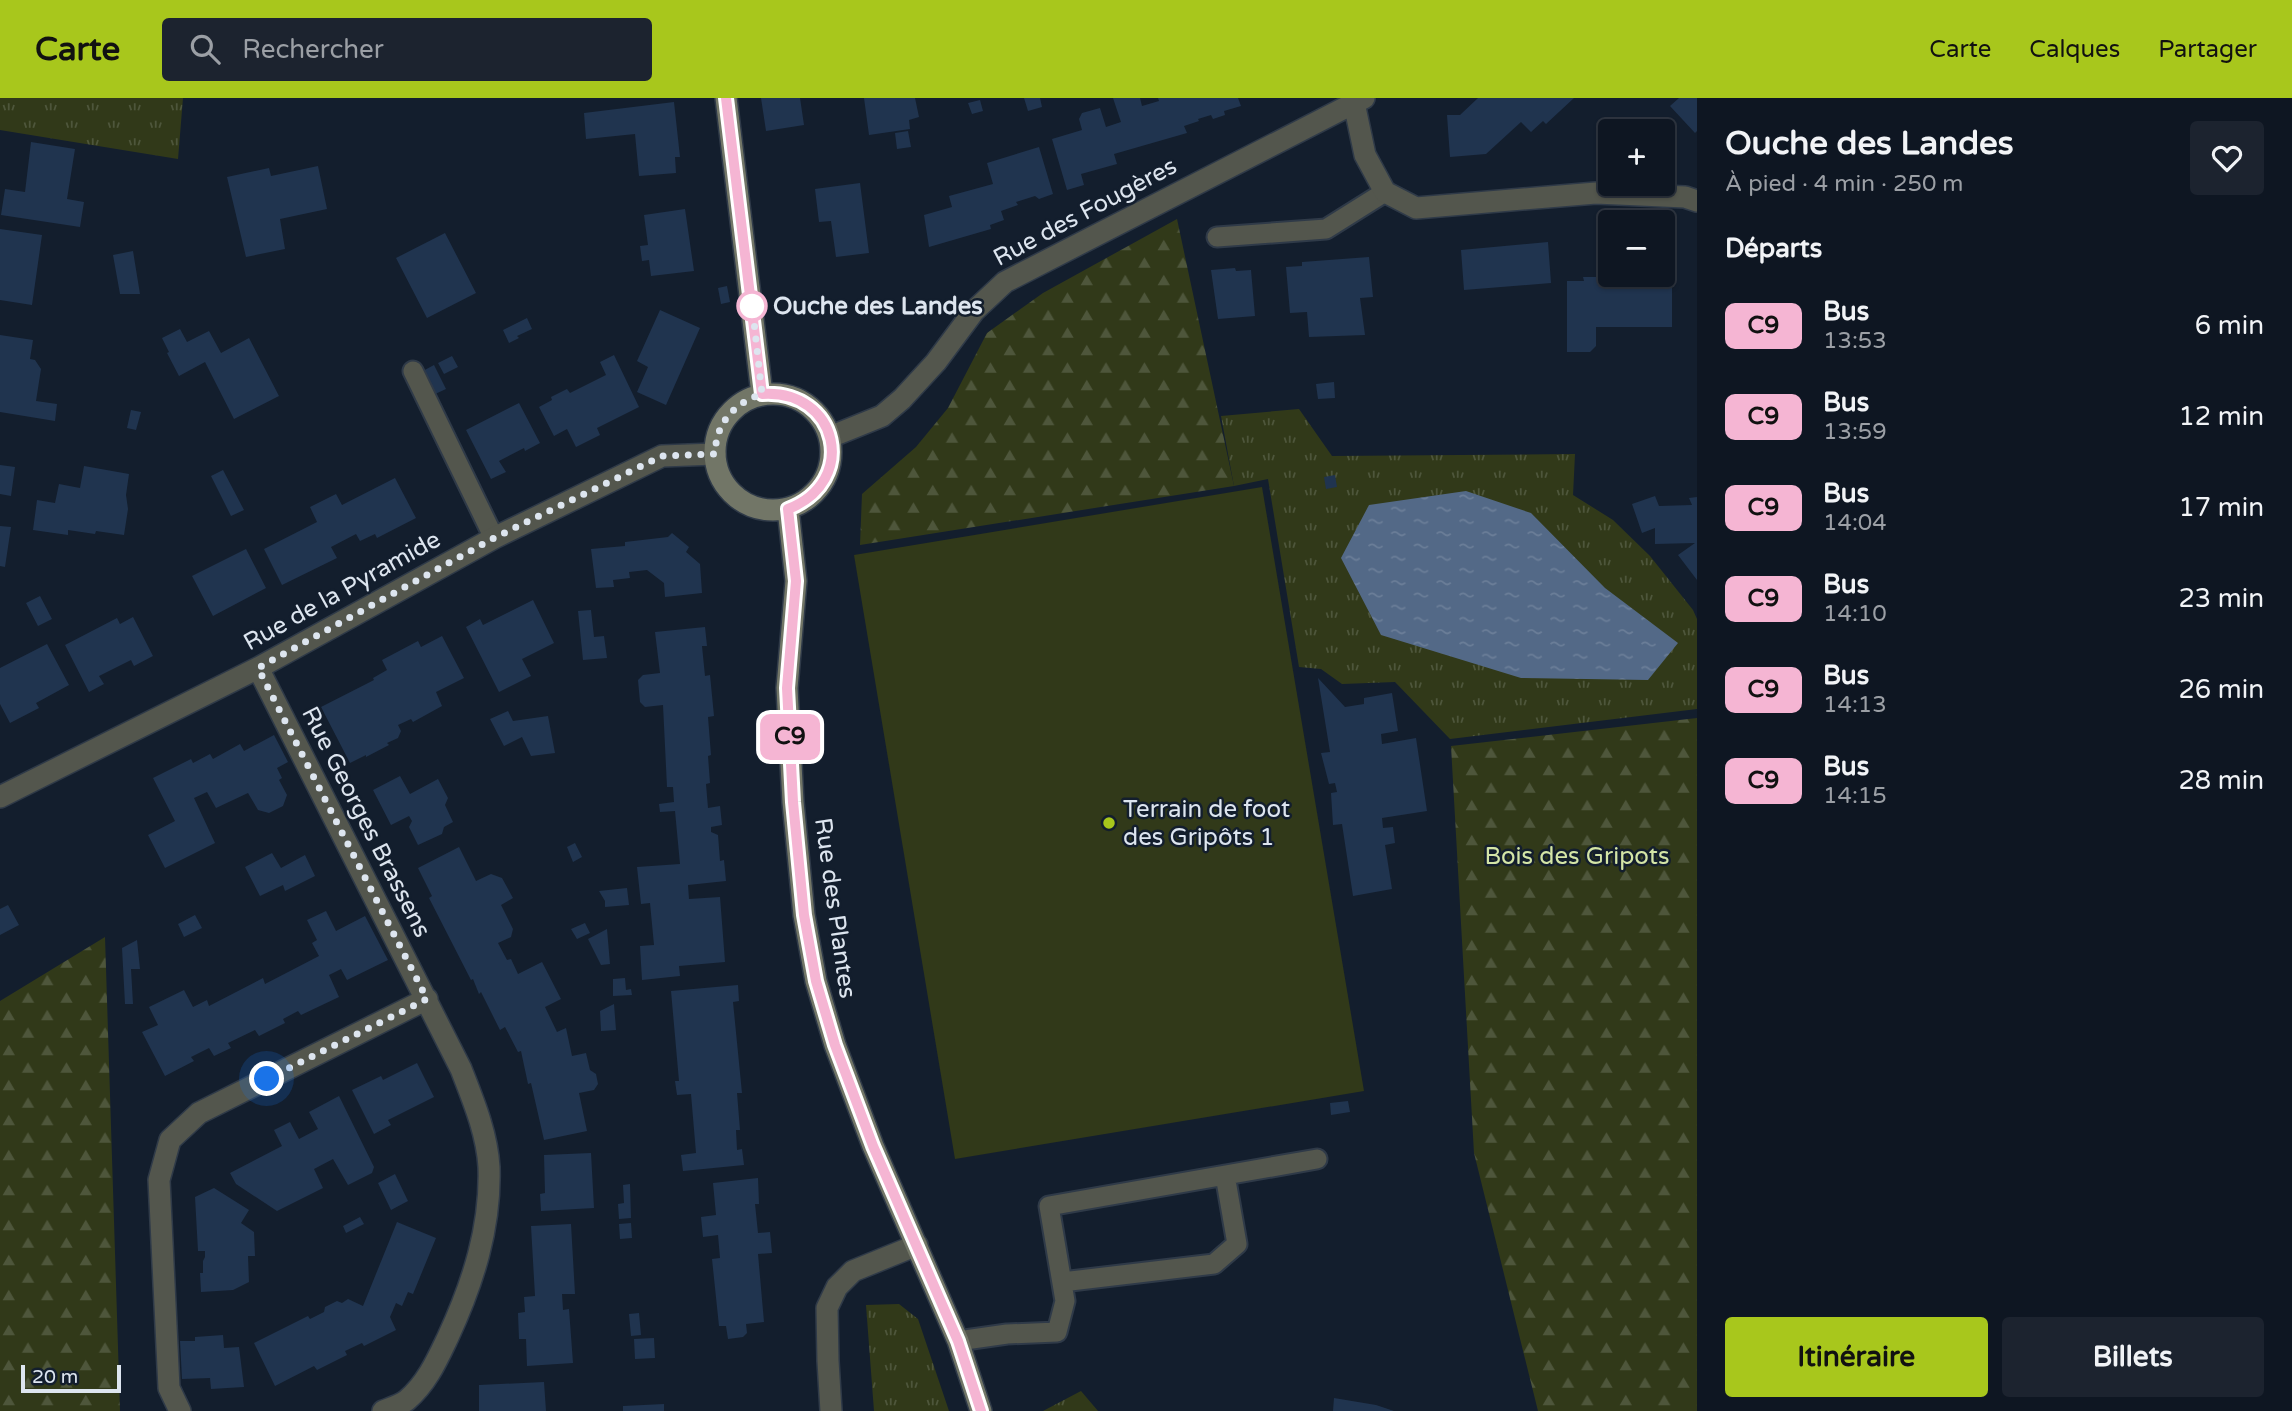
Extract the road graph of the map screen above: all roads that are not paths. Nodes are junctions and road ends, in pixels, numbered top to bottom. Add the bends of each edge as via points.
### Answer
1 (726, 98) edge
2 (1357, 100) edge
3 (1385, 192) junction
4 (1697, 201) edge
5 (1217, 237) dead end
6 (413, 371) dead end
7 (762, 394) junction
8 (830, 437) junction
9 (715, 454) junction
10 (788, 509) junction
11 (494, 538) junction
12 (258, 668) junction
13 (0, 797) edge
14 (427, 999) junction
15 (1317, 1159) dead end
16 (1225, 1175) junction
17 (917, 1245) junction
18 (1062, 1282) junction
19 (958, 1341) junction
20 (180, 1411) edge
21 (383, 1411) edge
22 (831, 1411) edge
23 (981, 1411) edge

1 - 7 street
2 - 3 street via 1365,155
2 - 8 street, Rue des Fougères via 1005,282 974,311 902,399 882,416
3 - 4 street via 1416,208 1596,194
3 - 5 lane via 1326,229
6 - 11 lane
7 - 8 street via 785,395 808,404
7 - 9 street via 725,418
8 - 10 street via 832,456 826,479 815,494
9 - 10 street via 721,479 740,500 765,510
9 - 11 street, Rue de la Pyramide via 662,456
10 - 17 street, Rue des Plantes via 796,581 787,688 793,802 816,981 873,1146
11 - 12 street, Rue de la Pyramide
12 - 13 street, Rue de la Pyramide
12 - 14 street, Rue Georges Brassens
14 - 20 street via 199,1113 170,1140 159,1180 169,1388
14 - 21 street, Rue Georges Brassens via 479,1114 489,1165 487,1208 481,1251 431,1373 406,1402
15 - 16 lane
16 - 18 lane via 1237,1244 1214,1264
16 - 18 lane via 1049,1206
17 - 19 street, Rue des Plantes
17 - 22 street via 853,1271 837,1287 827,1308
18 - 19 lane via 1065,1301 1057,1332
19 - 23 street, Rue des Plantes

